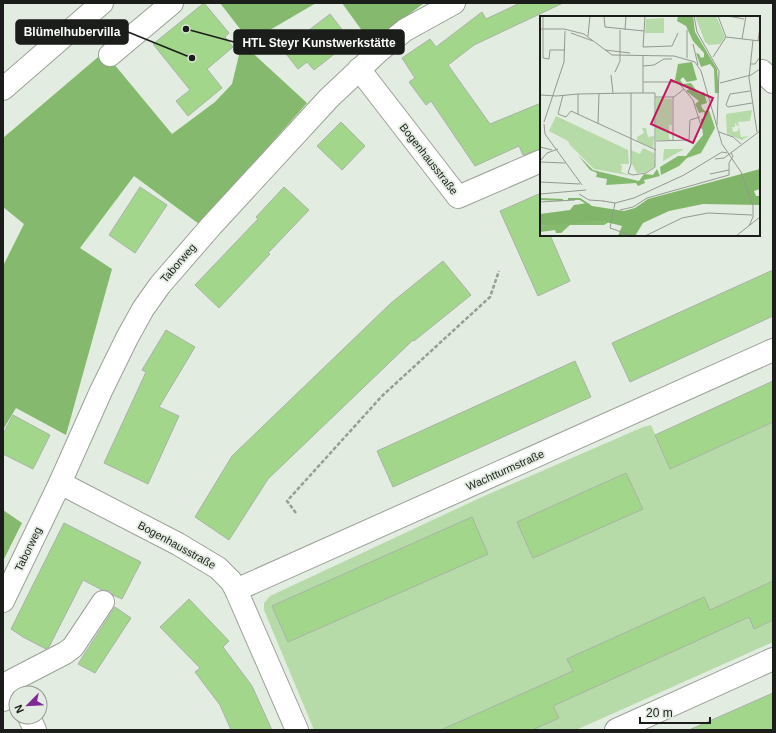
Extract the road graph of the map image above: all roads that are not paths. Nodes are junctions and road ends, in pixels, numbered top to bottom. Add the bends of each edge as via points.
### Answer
1 (102, 3) edge
2 (172, 3) edge
3 (454, 3) edge
4 (110, 55) dead end
5 (359, 69) junction
6 (760, 71) edge
7 (773, 82) edge
8 (3, 89) edge
9 (540, 161) edge
10 (773, 350) edge
11 (60, 484) junction
12 (236, 590) junction
13 (3, 601) edge
14 (103, 602) dead end
15 (773, 659) edge
16 (13, 685) edge
17 (297, 730) edge
18 (616, 730) edge

1 - 8 street
2 - 4 street
3 - 5 street, Taborweg via 405,30
5 - 9 street, Bogenhausstraße via 458,197
5 - 11 street, Taborweg via 271,160 160,285 127,338
6 - 7 street
10 - 12 street, Wachtturmstraße
11 - 12 street, Bogenhausstraße via 178,544 218,568
11 - 13 street, Taborweg
12 - 17 street, Bogenhausstraße
14 - 16 street via 72,647
15 - 18 street

